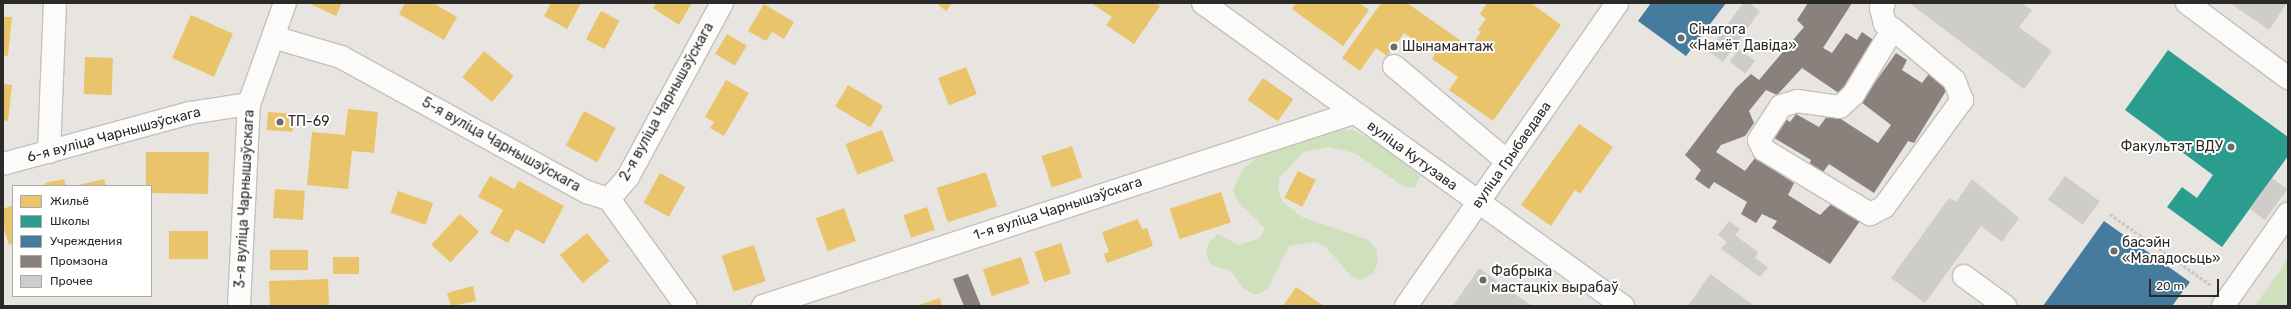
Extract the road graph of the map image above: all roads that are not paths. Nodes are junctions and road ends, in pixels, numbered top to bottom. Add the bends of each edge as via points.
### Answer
1 (55, 3) edge
2 (285, 3) edge
3 (722, 3) edge
4 (1203, 3) edge
5 (1617, 3) edge
6 (1884, 3) edge
7 (2187, 3) edge
8 (1893, 30) junction
9 (273, 37) junction
10 (1394, 66) dead end
11 (2288, 78) edge
12 (250, 104) junction
13 (1353, 113) junction
14 (49, 152) junction
15 (1507, 161) junction
16 (3, 164) edge
17 (609, 199) junction
18 (1478, 203) junction
19 (2288, 214) edge
20 (1964, 276) dead end
21 (2220, 297) edge
22 (239, 306) edge
23 (686, 306) edge
24 (763, 306) edge
25 (1406, 306) edge
26 (1623, 306) edge
27 (2005, 306) edge

1 - 14 street
2 - 9 street, 3-я вуліца Чарнышэўскага
3 - 17 street, 2-я вуліца Чарнышэўскага via 628,176
4 - 13 street, вуліца Кутузава
5 - 15 street, вуліца Грыбаедава
6 - 8 street via 1881,8 1885,24
7 - 11 street
8 - 8 street via 1954,80 1962,100 1884,206 1870,214 1764,150 1759,140 1781,106 1797,101 1840,107 1853,95
9 - 12 street, 3-я вуліца Чарнышэўскага
9 - 17 street, 5-я вуліца Чарнышэўскага via 341,57 587,192
10 - 15 street
12 - 14 street, 6-я вуліца Чарнышэўскага via 190,113
12 - 22 street, 3-я вуліца Чарнышэўскага
13 - 18 street, вуліца Кутузава
13 - 24 street, 1-я вуліца Чарнышэўскага
14 - 16 street, 6-я вуліца Чарнышэўскага
15 - 18 street, вуліца Грыбаедава
17 - 23 street
18 - 25 street, вуліца Грыбаедава
18 - 26 street, вуліца Кутузава
19 - 21 street
20 - 27 street

